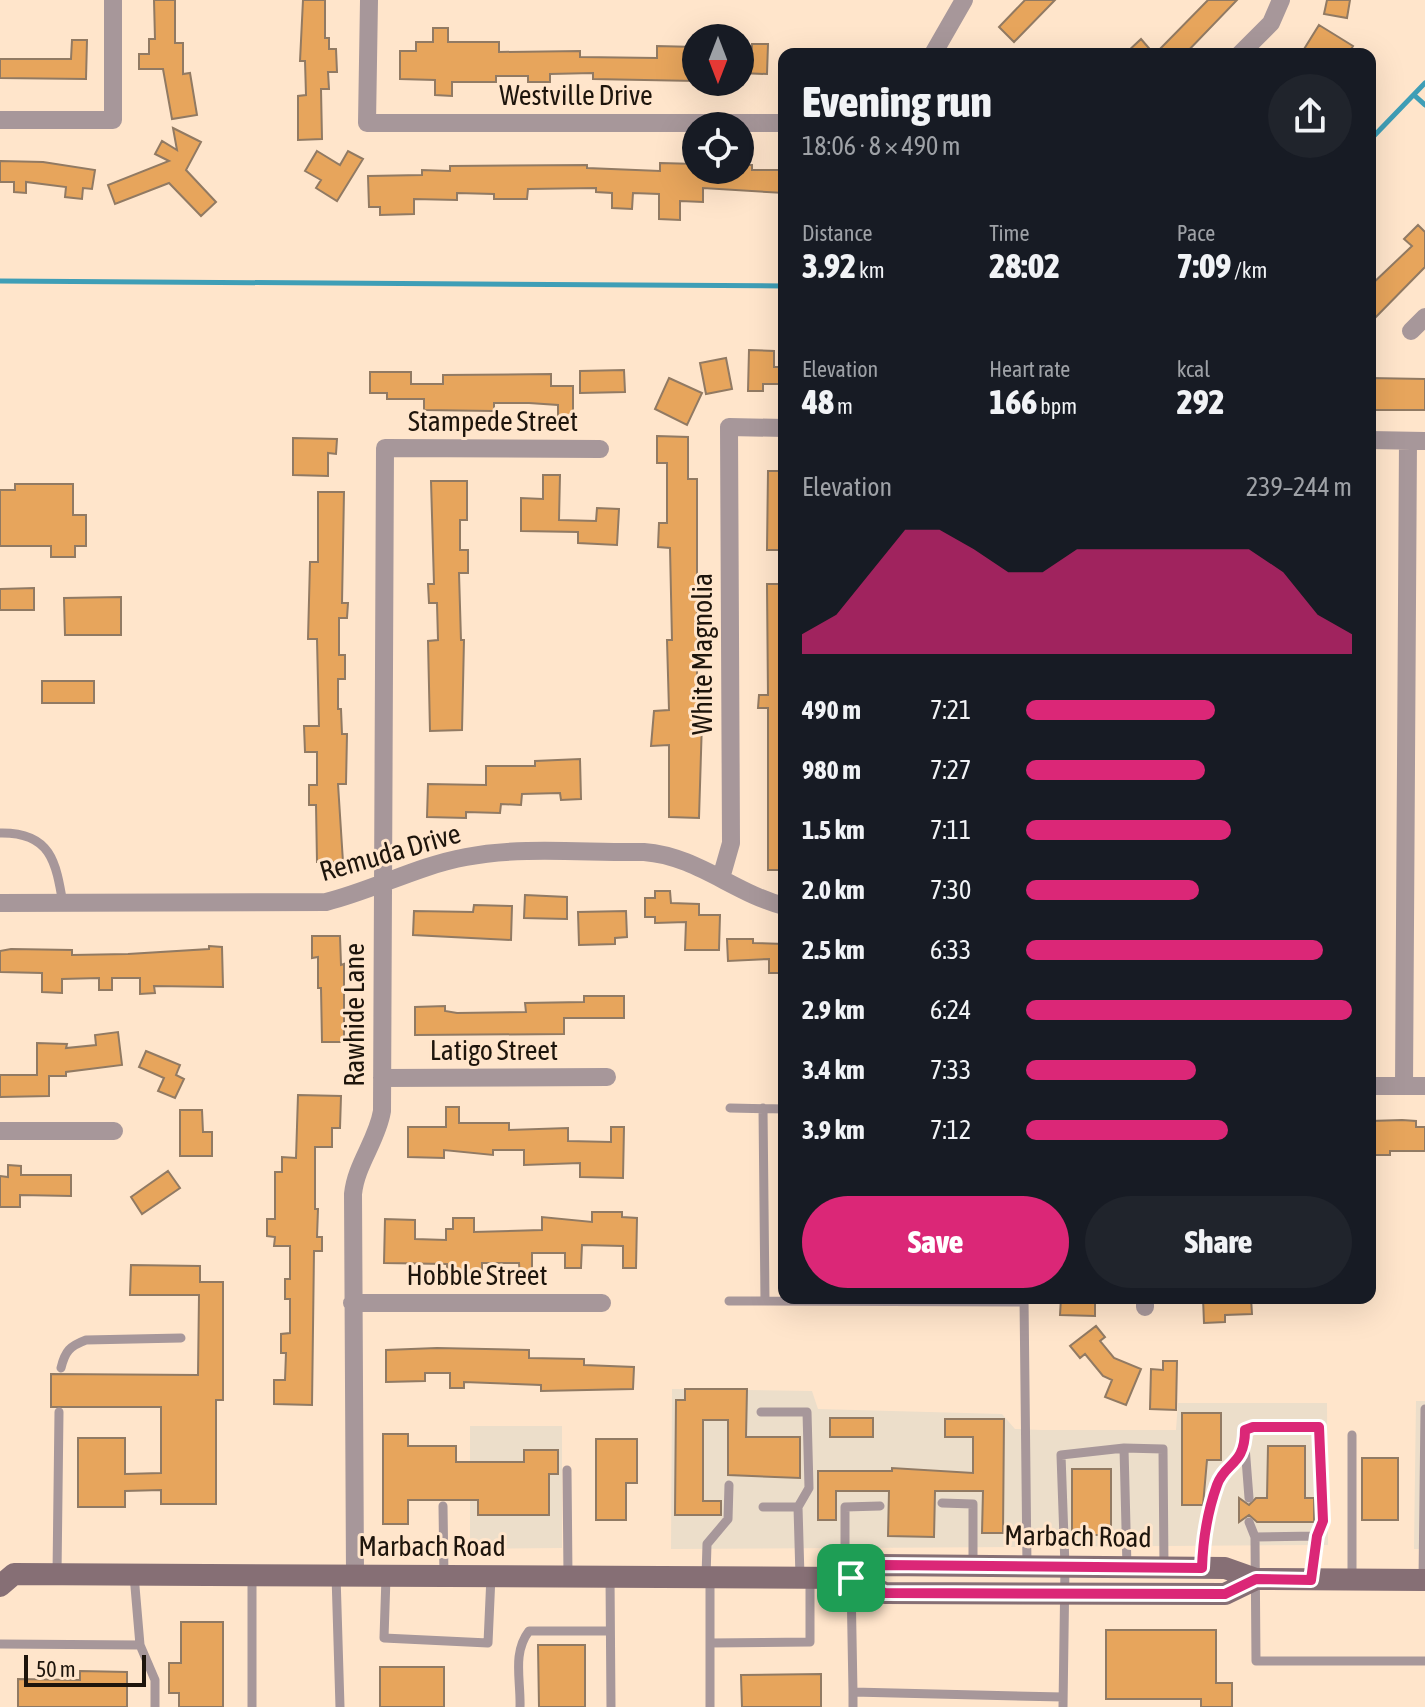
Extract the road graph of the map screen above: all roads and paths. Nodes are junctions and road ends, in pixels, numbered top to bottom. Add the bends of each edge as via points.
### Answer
1 (113, 0) edge
2 (369, 0) edge
3 (964, 0) edge
4 (1281, 0) edge
5 (936, 48) edge
6 (1246, 48) edge
7 (0, 120) edge
8 (778, 123) edge
9 (1425, 317) edge
10 (1411, 331) dead end
11 (778, 428) edge
12 (1376, 440) edge
13 (1416, 441) edge
14 (385, 448) joint
15 (600, 449) dead end
16 (0, 833) edge
17 (721, 878) junction
18 (383, 884) junction
19 (0, 903) edge
20 (63, 904) junction
21 (778, 904) edge
22 (607, 1077) dead end
23 (382, 1078) junction
24 (1376, 1086) edge
25 (1404, 1086) junction
26 (1425, 1086) edge
27 (730, 1108) dead end
28 (763, 1108) junction
29 (778, 1109) edge
30 (0, 1131) edge
31 (114, 1131) dead end
32 (729, 1301) dead end
33 (765, 1301) junction
34 (778, 1301) edge
35 (352, 1303) junction
36 (602, 1303) dead end
37 (1024, 1304) edge
38 (181, 1338) dead end
39 (61, 1368) dead end
40 (1425, 1409) edge
41 (59, 1412) dead end
42 (761, 1412) dead end
43 (1352, 1435) dead end
44 (1245, 1445) junction
45 (1124, 1448) junction
46 (567, 1470) dead end
47 (729, 1485) dead end
48 (1249, 1498) dead end
49 (942, 1503) dead end
50 (443, 1506) dead end
51 (880, 1506) dead end
52 (763, 1507) dead end
53 (798, 1507) junction
54 (1249, 1522) dead end
55 (1317, 1536) junction
56 (1255, 1537) junction
57 (1424, 1537) edge
58 (973, 1565) junction
59 (1027, 1566) junction
60 (1065, 1566) junction
61 (1127, 1567) junction
62 (1164, 1567) junction
63 (1202, 1568) junction
64 (5, 1573) edge
65 (57, 1574) junction
66 (134, 1575) junction
67 (252, 1575) junction
68 (346, 1575) junction
69 (386, 1575) junction
70 (444, 1576) junction
71 (491, 1576) junction
72 (568, 1576) junction
73 (610, 1576) junction
74 (708, 1577) junction
75 (805, 1577) junction
76 (848, 1578) junction
77 (1256, 1579) junction
78 (1311, 1580) junction
79 (1352, 1580) junction
80 (1424, 1580) edge
81 (1064, 1592) junction
82 (610, 1631) junction
83 (710, 1643) junction
84 (0, 1644) edge
85 (140, 1645) junction
86 (1425, 1661) edge
87 (853, 1692) junction
88 (1063, 1702) edge
89 (155, 1707) edge
90 (252, 1707) edge
91 (340, 1707) edge
92 (520, 1707) edge
93 (611, 1707) edge
94 (710, 1707) edge
95 (853, 1707) edge

1 - 7 street via 113,120
2 - 8 street, Westville Drive via 367,123
3 - 5 street
4 - 6 street via 1271,23
9 - 10 street
11 - 17 street, White Magnolia via 729,427 731,843
12 - 13 street
13 - 25 street
14 - 15 street, Stampede Street
14 - 18 street, Rawhide Lane
16 - 20 lane via 31,837 44,846 53,858
17 - 18 street, Remuda Drive via 666,854 489,853 436,864
17 - 21 street, Remuda Drive
18 - 20 street, Remuda Drive via 326,902
18 - 23 street, Rawhide Lane
19 - 20 street, Remuda Drive
22 - 23 street, Latigo Street
23 - 35 street, Rawhide Lane via 379,1127 355,1177
24 - 25 street
25 - 26 street
27 - 28 lane
28 - 29 lane
28 - 33 lane
30 - 31 street
32 - 33 lane
33 - 34 lane
35 - 36 street, Hobble Street
35 - 68 street, Rawhide Lane
37 - 59 lane
38 - 39 lane via 86,1340 72,1345
40 - 57 lane
41 - 65 lane
42 - 53 lane via 807,1412 809,1488
43 - 79 lane
44 - 48 lane
44 - 55 lane via 1245,1430 1253,1427 1319,1427 1323,1521
44 - 63 lane via 1217,1482 1204,1523
45 - 60 lane via 1061,1455
45 - 61 lane
45 - 62 lane via 1163,1449
46 - 72 lane
47 - 74 lane via 728,1519 707,1544
49 - 58 lane via 973,1504
50 - 70 lane
51 - 76 lane via 845,1507
52 - 53 lane
53 - 75 lane
54 - 56 lane
55 - 56 lane
55 - 78 lane
56 - 77 lane
57 - 80 lane
58 - 59 main road, Marbach Road
58 - 76 main road, Marbach Road via 881,1565
59 - 60 main road, Marbach Road
60 - 61 main road, Marbach Road
60 - 81 lane
61 - 62 main road, Marbach Road
62 - 63 main road, Marbach Road
63 - 77 main road, Marbach Road via 1225,1568
64 - 65 main road, Marbach Road
65 - 66 main road, Marbach Road
66 - 67 main road, Marbach Road
66 - 85 lane
67 - 68 main road, Marbach Road
67 - 90 lane
68 - 69 main road, Marbach Road
68 - 91 lane
69 - 70 main road, Marbach Road
69 - 71 lane via 384,1638 488,1643
70 - 71 main road, Marbach Road
71 - 72 main road, Marbach Road
72 - 73 main road, Marbach Road
73 - 74 main road, Marbach Road
73 - 82 lane
74 - 75 main road, Marbach Road
74 - 83 lane
75 - 76 main road, Marbach Road
75 - 83 lane via 810,1642
76 - 81 main road, Marbach Road via 885,1593
76 - 87 lane
77 - 78 main road, Marbach Road
77 - 81 main road, Marbach Road via 1225,1594
77 - 86 lane via 1256,1661
78 - 79 main road, Marbach Road
79 - 80 main road, Marbach Road
81 - 88 lane
82 - 92 lane via 529,1631 519,1653
82 - 93 lane
83 - 94 lane
84 - 85 lane
85 - 89 lane via 155,1680
87 - 88 lane
87 - 95 lane

